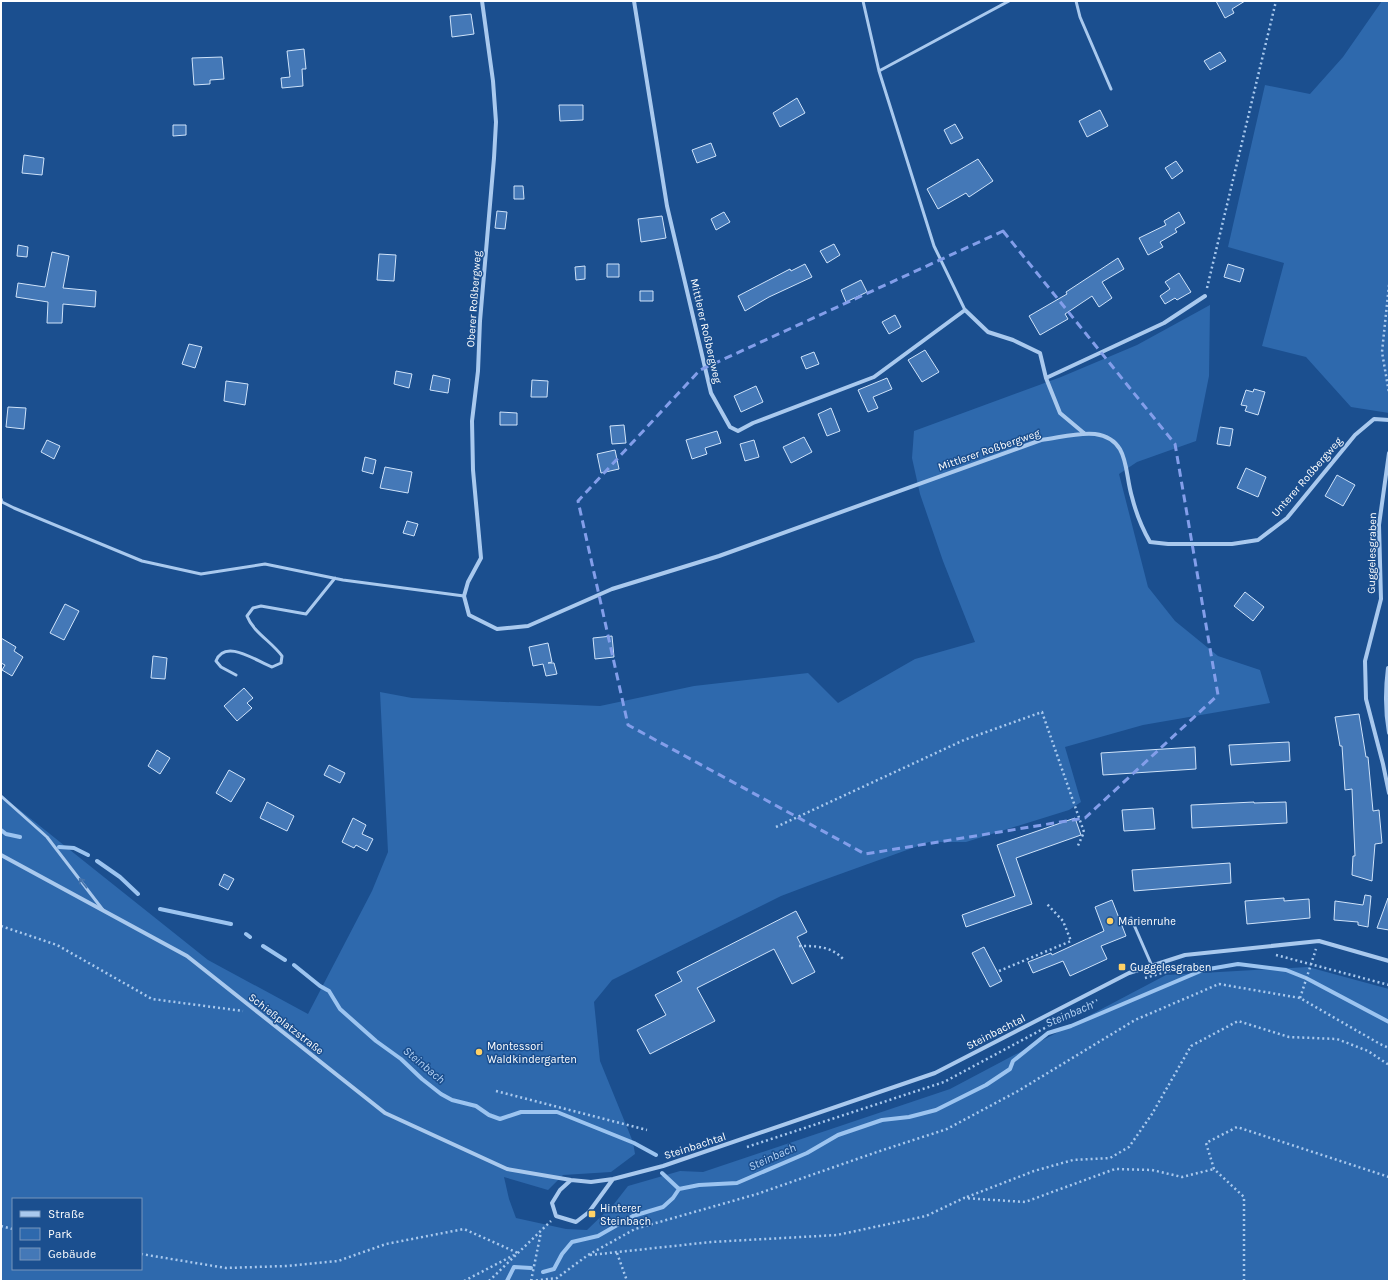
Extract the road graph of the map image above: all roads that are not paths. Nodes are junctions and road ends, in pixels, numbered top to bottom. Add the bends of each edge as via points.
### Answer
1 (482, 1) edge
2 (634, 1) edge
3 (863, 1) edge
4 (1009, 1) edge
5 (1076, 1) edge
6 (879, 71) junction
7 (1111, 88) dead end
8 (1205, 296) road end
9 (965, 310) junction
10 (1046, 378) junction
11 (1389, 420) edge
12 (1085, 434) junction
13 (1116, 444) joint
14 (1389, 453) edge
15 (1, 499) edge
16 (335, 578) junction
17 (464, 596) junction
18 (1388, 668) edge
19 (236, 675) dead end
20 (1389, 734) edge
21 (1389, 793) edge
22 (1, 796) edge
23 (1, 855) edge
24 (107, 914) junction
25 (1131, 918) dead end
26 (1389, 962) edge
27 (1152, 966) junction
28 (613, 1179) junction
29 (571, 1180) junction

1 - 17 street, Oberer Roßbergweg via 493,81 495,129 478,371 472,421 473,470 481,558 468,582
2 - 9 street, Mittlerer Roßbergweg via 667,206 711,393 730,427 738,432 753,423 874,377
3 - 6 lane
4 - 6 lane
5 - 7 lane via 1080,17
6 - 9 lane via 934,246
8 - 10 street via 1164,323
9 - 10 street via 988,332 1040,353
10 - 12 street via 1060,413
11 - 13 street, Unterer Roßbergweg via 1374,419 1356,434 1287,518 1258,540 1232,544 1150,542 1142,529 1131,496 1125,460
12 - 13 street, Mittlerer Roßbergweg via 1110,438
12 - 17 street, Mittlerer Roßbergweg via 1041,440 741,548 612,589 528,626 497,629 469,615
14 - 21 street, Guggelesgraben via 1379,526 1381,599 1365,661 1366,699
15 - 16 lane via 14,508 142,561 201,574 265,564
16 - 17 lane
16 - 19 lane via 306,614 261,606 252,608 247,616 250,623 275,646 282,656 281,663 272,667 235,650 225,650 219,654 216,661 221,667
18 - 20 street via 1385,691
24 -> 22 lane via 47,837
23 - 24 street, Schießplatzstraße
24 - 29 street, Schießplatzstraße via 187,956 385,1113 507,1170
25 - 27 lane
26 - 27 street, Steinbachtal via 1319,940 1186,955
27 - 28 street, Steinbachtal via 1129,972 935,1074 663,1166
28 - 29 street, Steinbachtal via 591,1182
28 - 29 street via 592,1208 576,1222 556,1216 552,1203 560,1190

